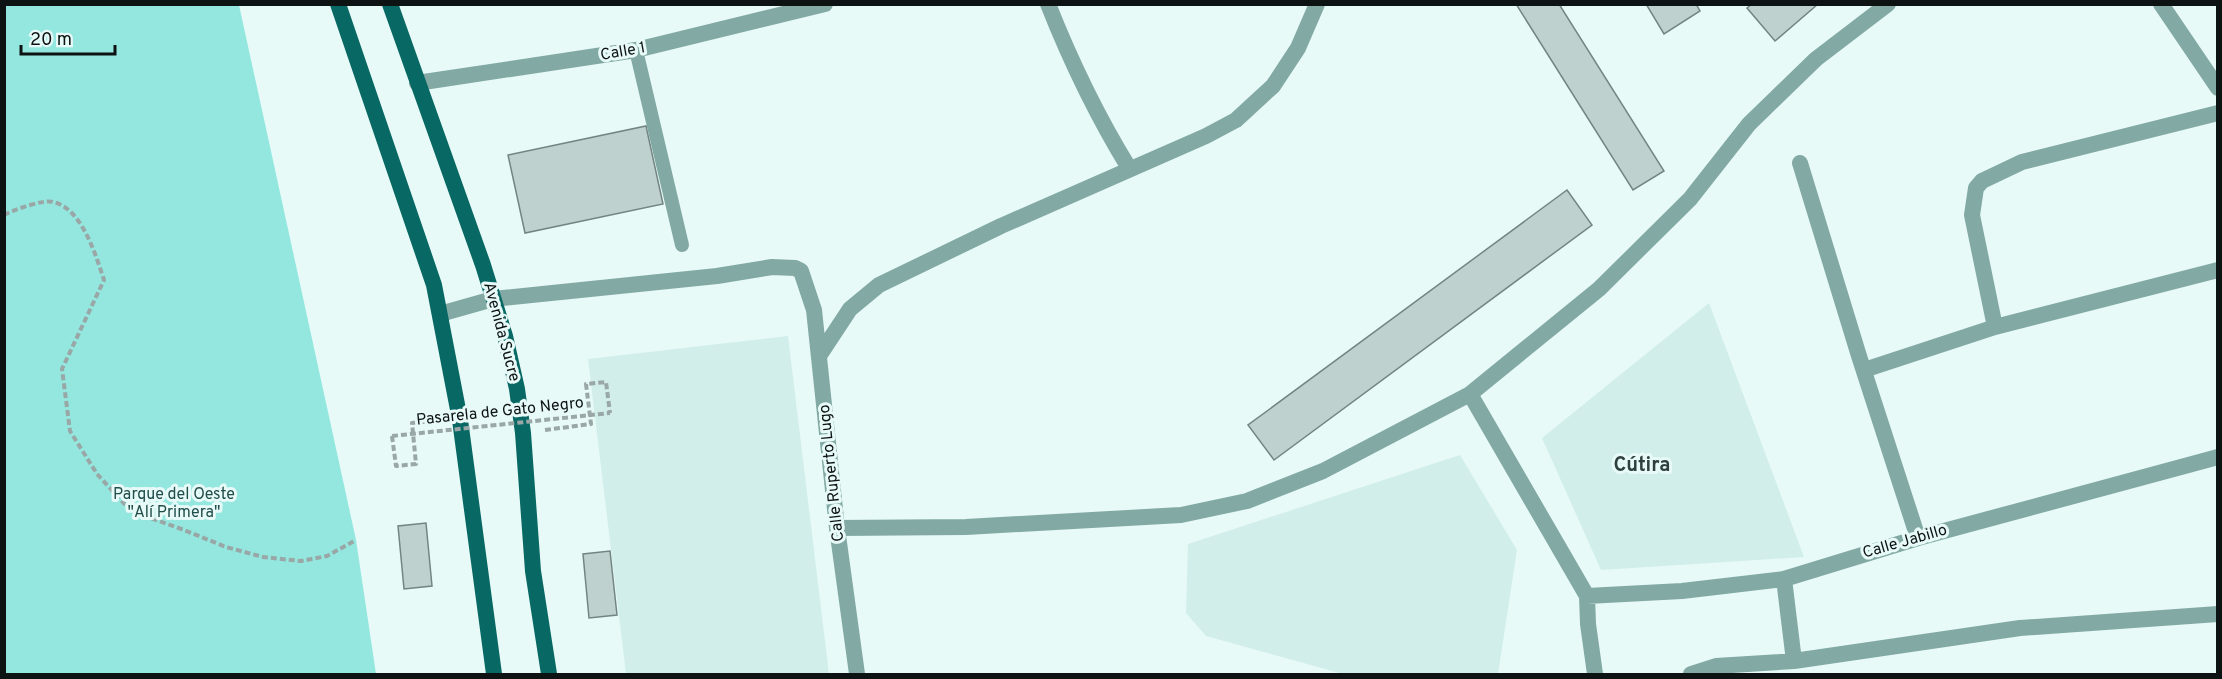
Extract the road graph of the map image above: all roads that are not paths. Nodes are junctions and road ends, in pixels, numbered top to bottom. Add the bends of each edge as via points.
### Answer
1 (338, 4) edge
2 (390, 4) edge
3 (825, 4) edge
4 (1048, 4) edge
5 (1317, 4) edge
6 (1888, 4) edge
7 (2161, 4) edge
8 (636, 50) junction
9 (417, 83) junction
10 (2217, 88) edge
11 (2217, 113) edge
12 (1800, 163) dead end
13 (1129, 168) junction
14 (682, 245) dead end
15 (2217, 270) edge
16 (493, 299) junction
17 (440, 314) junction
18 (1995, 327) junction
19 (819, 356) junction
20 (1864, 370) junction
21 (1470, 394) junction
22 (2217, 457) edge
23 (837, 528) junction
24 (1918, 538) junction
25 (1784, 579) junction
26 (1587, 596) junction
27 (2217, 614) edge
28 (1794, 661) junction
29 (494, 675) edge
30 (549, 675) edge
31 (857, 675) edge
32 (1595, 675) edge
33 (1691, 675) edge

1 - 17 main road via 409,208
2 - 9 main road, Avenida Sucre
3 - 8 street, Calle 1
4 - 13 street via 1101,122
5 - 13 street via 1298,48 1273,86 1236,120
6 - 21 street via 1816,59 1749,124 1690,199 1599,289
7 - 10 street
8 - 9 street, Calle 1
8 - 14 lane
9 - 16 main road, Avenida Sucre
11 - 18 street via 2022,162 1982,181 1976,188 1972,215
12 - 20 street
13 - 19 street via 879,285 850,309
15 - 18 street
16 - 17 street
16 - 19 street, Calle Ruperto Lugo via 795,268 802,273 814,310
16 - 30 main road, Avenida Sucre via 506,336 517,389 533,571
17 - 29 main road via 460,420
18 - 20 street
19 - 23 street, Calle Ruperto Lugo
20 - 24 street
21 - 23 street via 1323,471 1247,501 1181,515 966,527
21 - 26 street
22 - 24 street, Calle Jabillo
23 - 31 street, Calle Ruperto Lugo
24 - 25 street, Calle Jabillo
25 - 26 street, Calle Jabillo via 1682,591
25 - 28 street
26 - 32 street
27 - 28 street via 2020,628
28 - 33 street via 1716,666

